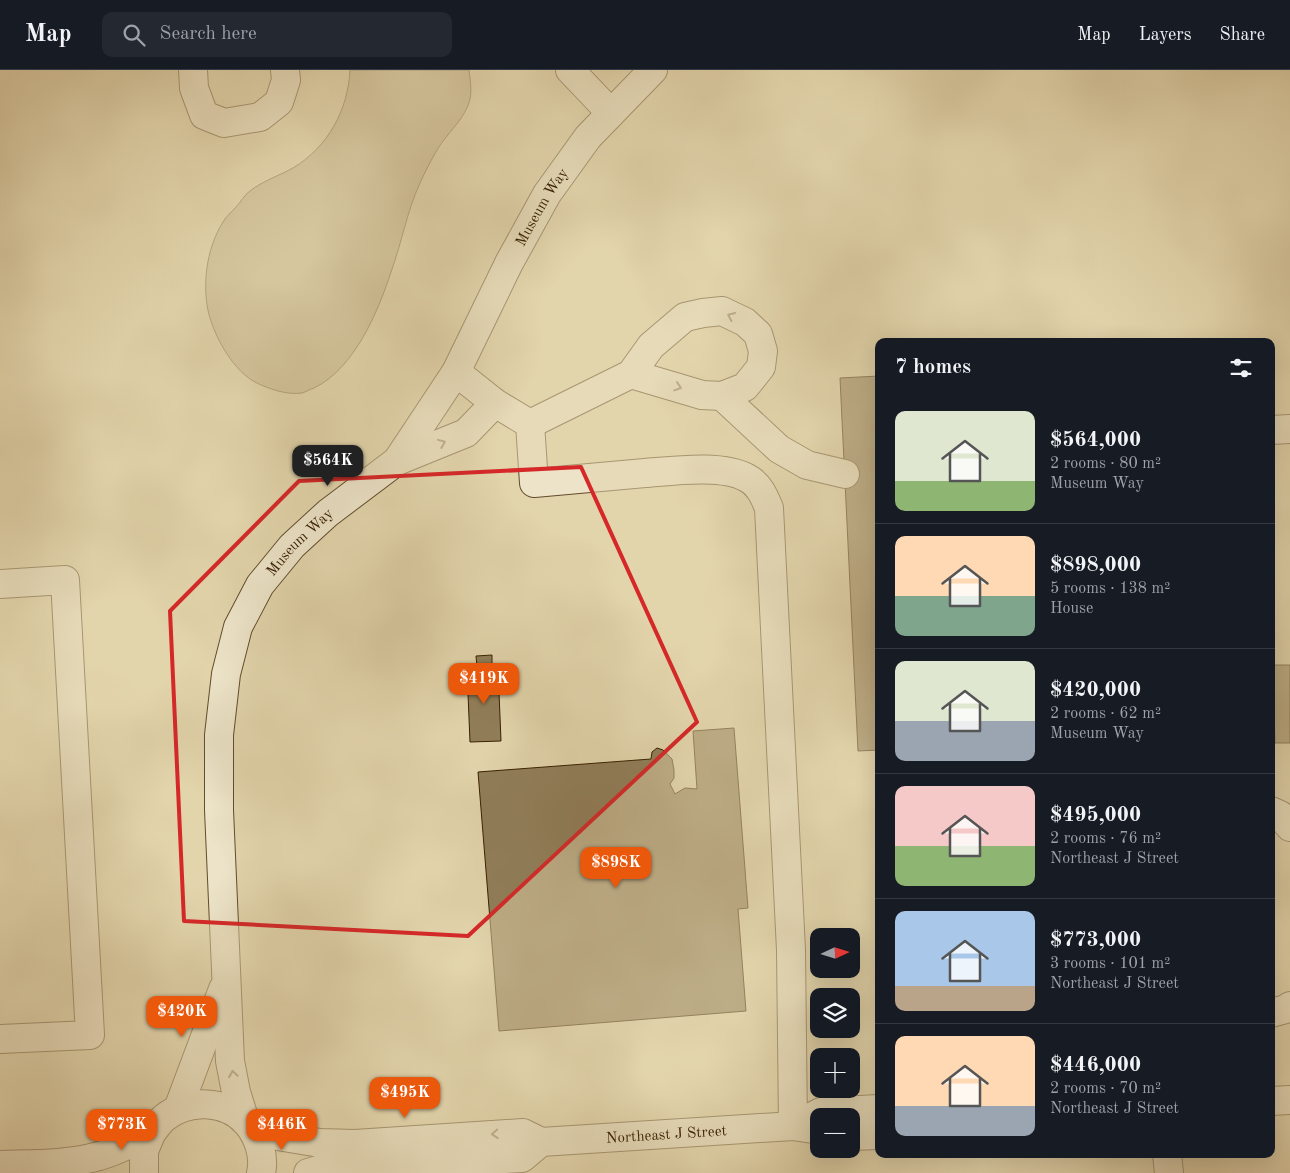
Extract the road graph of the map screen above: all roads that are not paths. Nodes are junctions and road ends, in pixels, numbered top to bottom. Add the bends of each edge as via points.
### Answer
1 (193, 70) edge
2 (285, 70) edge
3 (570, 70) edge
4 (653, 70) edge
5 (611, 112) junction
6 (456, 372) junction
7 (632, 374) junction
8 (722, 396) junction
9 (495, 403) junction
10 (530, 424) junction
11 (1290, 429) edge
12 (1275, 430) edge
13 (397, 461) junction
14 (845, 474) dead end
15 (0, 584) edge
16 (1275, 812) edge
17 (1290, 826) edge
18 (226, 981) junction
19 (1290, 1006) edge
20 (1275, 1012) edge
21 (0, 1040) edge
22 (1290, 1100) edge
23 (1275, 1101) edge
24 (178, 1109) junction
25 (875, 1109) edge
26 (250, 1127) junction
27 (806, 1128) edge
28 (151, 1134) junction
29 (875, 1135) edge
30 (860, 1136) edge
31 (541, 1142) junction
32 (1167, 1158) edge
33 (0, 1165) edge
34 (144, 1173) edge
35 (261, 1173) edge
36 (308, 1173) edge
37 (1169, 1173) edge

1 - 2 street via 194,88 204,115 224,123 260,117 280,102 286,80
3 - 5 street
4 - 5 street, Museum Way
5 - 6 street, Museum Way via 588,137 547,194
6 - 9 street
6 - 13 street, Museum Way
7 -> 8 street via 702,395
8 -> 7 street via 745,387 760,367 763,351 758,334 745,322 722,312 685,317 651,346
7 - 10 street
8 - 14 street via 779,449 807,465
9 - 10 street
13 -> 9 street via 466,433
10 - 27 street via 534,483 691,470 724,471 746,477 760,488 769,508 791,940
11 - 12 street
13 - 18 street, Museum Way via 328,513 292,546 260,585 238,627 226,674 219,735
15 - 21 street via 66,580 90,1035
16 - 17 street
18 - 24 street, Museum Way
26 -> 18 street via 236,1092 230,1060
19 - 20 street
22 - 23 street
24 - 26 street, Northeast J Street via 196,1104 214,1105 231,1111
24 - 28 street, Northeast J Street via 162,1119
25 - 27 street, Northeast J Street via 821,1112
31 -> 26 street, Northeast J Street via 523,1132 355,1144 320,1143
26 - 35 street via 261,1151
27 - 31 street, Northeast J Street
28 - 33 street, Northeast J Street via 100,1156 70,1162
28 - 34 street via 144,1151
29 - 30 street
31 - 36 street via 522,1158 321,1169
32 - 37 street

